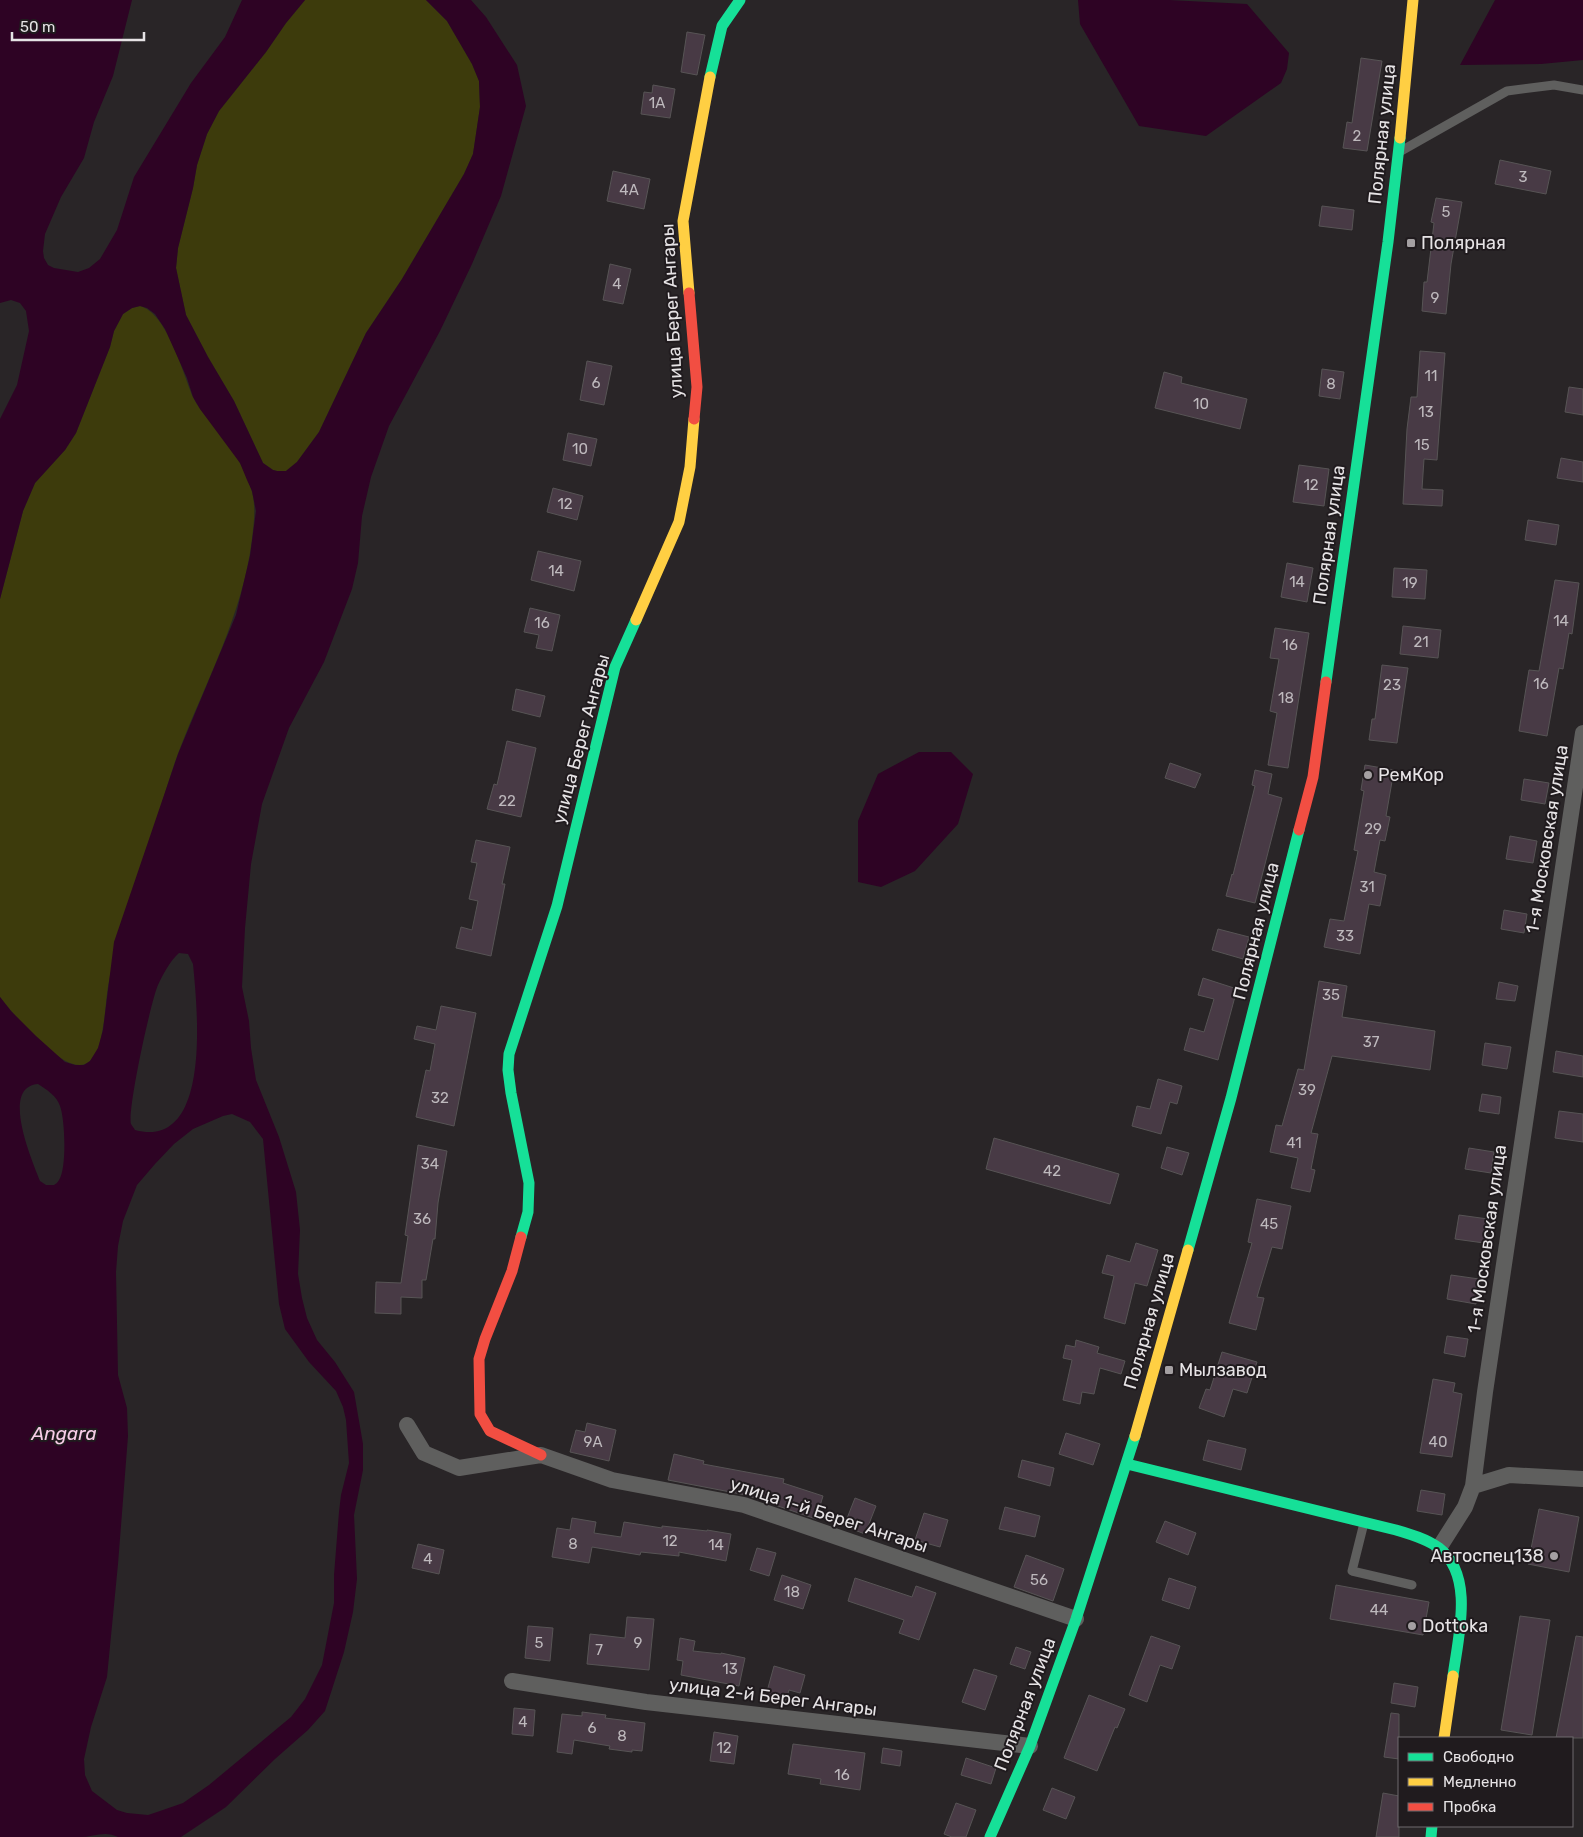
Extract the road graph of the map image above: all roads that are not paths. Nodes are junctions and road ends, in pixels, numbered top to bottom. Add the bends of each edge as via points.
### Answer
1 (740, 0) edge
2 (1413, 0) edge
3 (1583, 90) edge
4 (1399, 152) junction
5 (1583, 733) edge
6 (407, 1425) dead end
7 (541, 1455) junction
8 (1127, 1464) junction
9 (1583, 1479) edge
10 (1473, 1486) junction
11 (1364, 1522) junction
12 (1439, 1548) junction
13 (1412, 1585) dead end
14 (1076, 1619) junction
15 (512, 1681) dead end
16 (1444, 1737) edge
17 (1030, 1746) junction
18 (990, 1837) edge

1 - 7 main road, улица Берег Ангары via 722,26 683,221 697,387 690,467 679,522 615,667 557,906 509,1054 511,1093 529,1183 528,1212 512,1270 479,1359 480,1414 490,1431
2 - 4 main road, Полярная улица
3 - 4 lane via 1554,85 1507,91
4 - 8 main road, Полярная улица via 1313,777 1231,1098
5 - 10 street, 1-я Московская улица
6 - 7 street, улица 1-й Берег Ангары via 424,1453 459,1468
7 - 14 street, улица 1-й Берег Ангары via 612,1480 744,1505
8 - 11 main road
8 - 14 main road, Полярная улица
9 - 10 street via 1509,1474
10 - 12 street, 1-я Московская улица via 1465,1507
11 - 12 main road via 1418,1536
11 - 13 lane via 1352,1571
12 - 16 main road via 1452,1563 1460,1583 1462,1608
14 - 17 main road, Полярная улица
15 - 17 street, улица 2-й Берег Ангары via 646,1702
17 - 18 main road, Полярная улица

